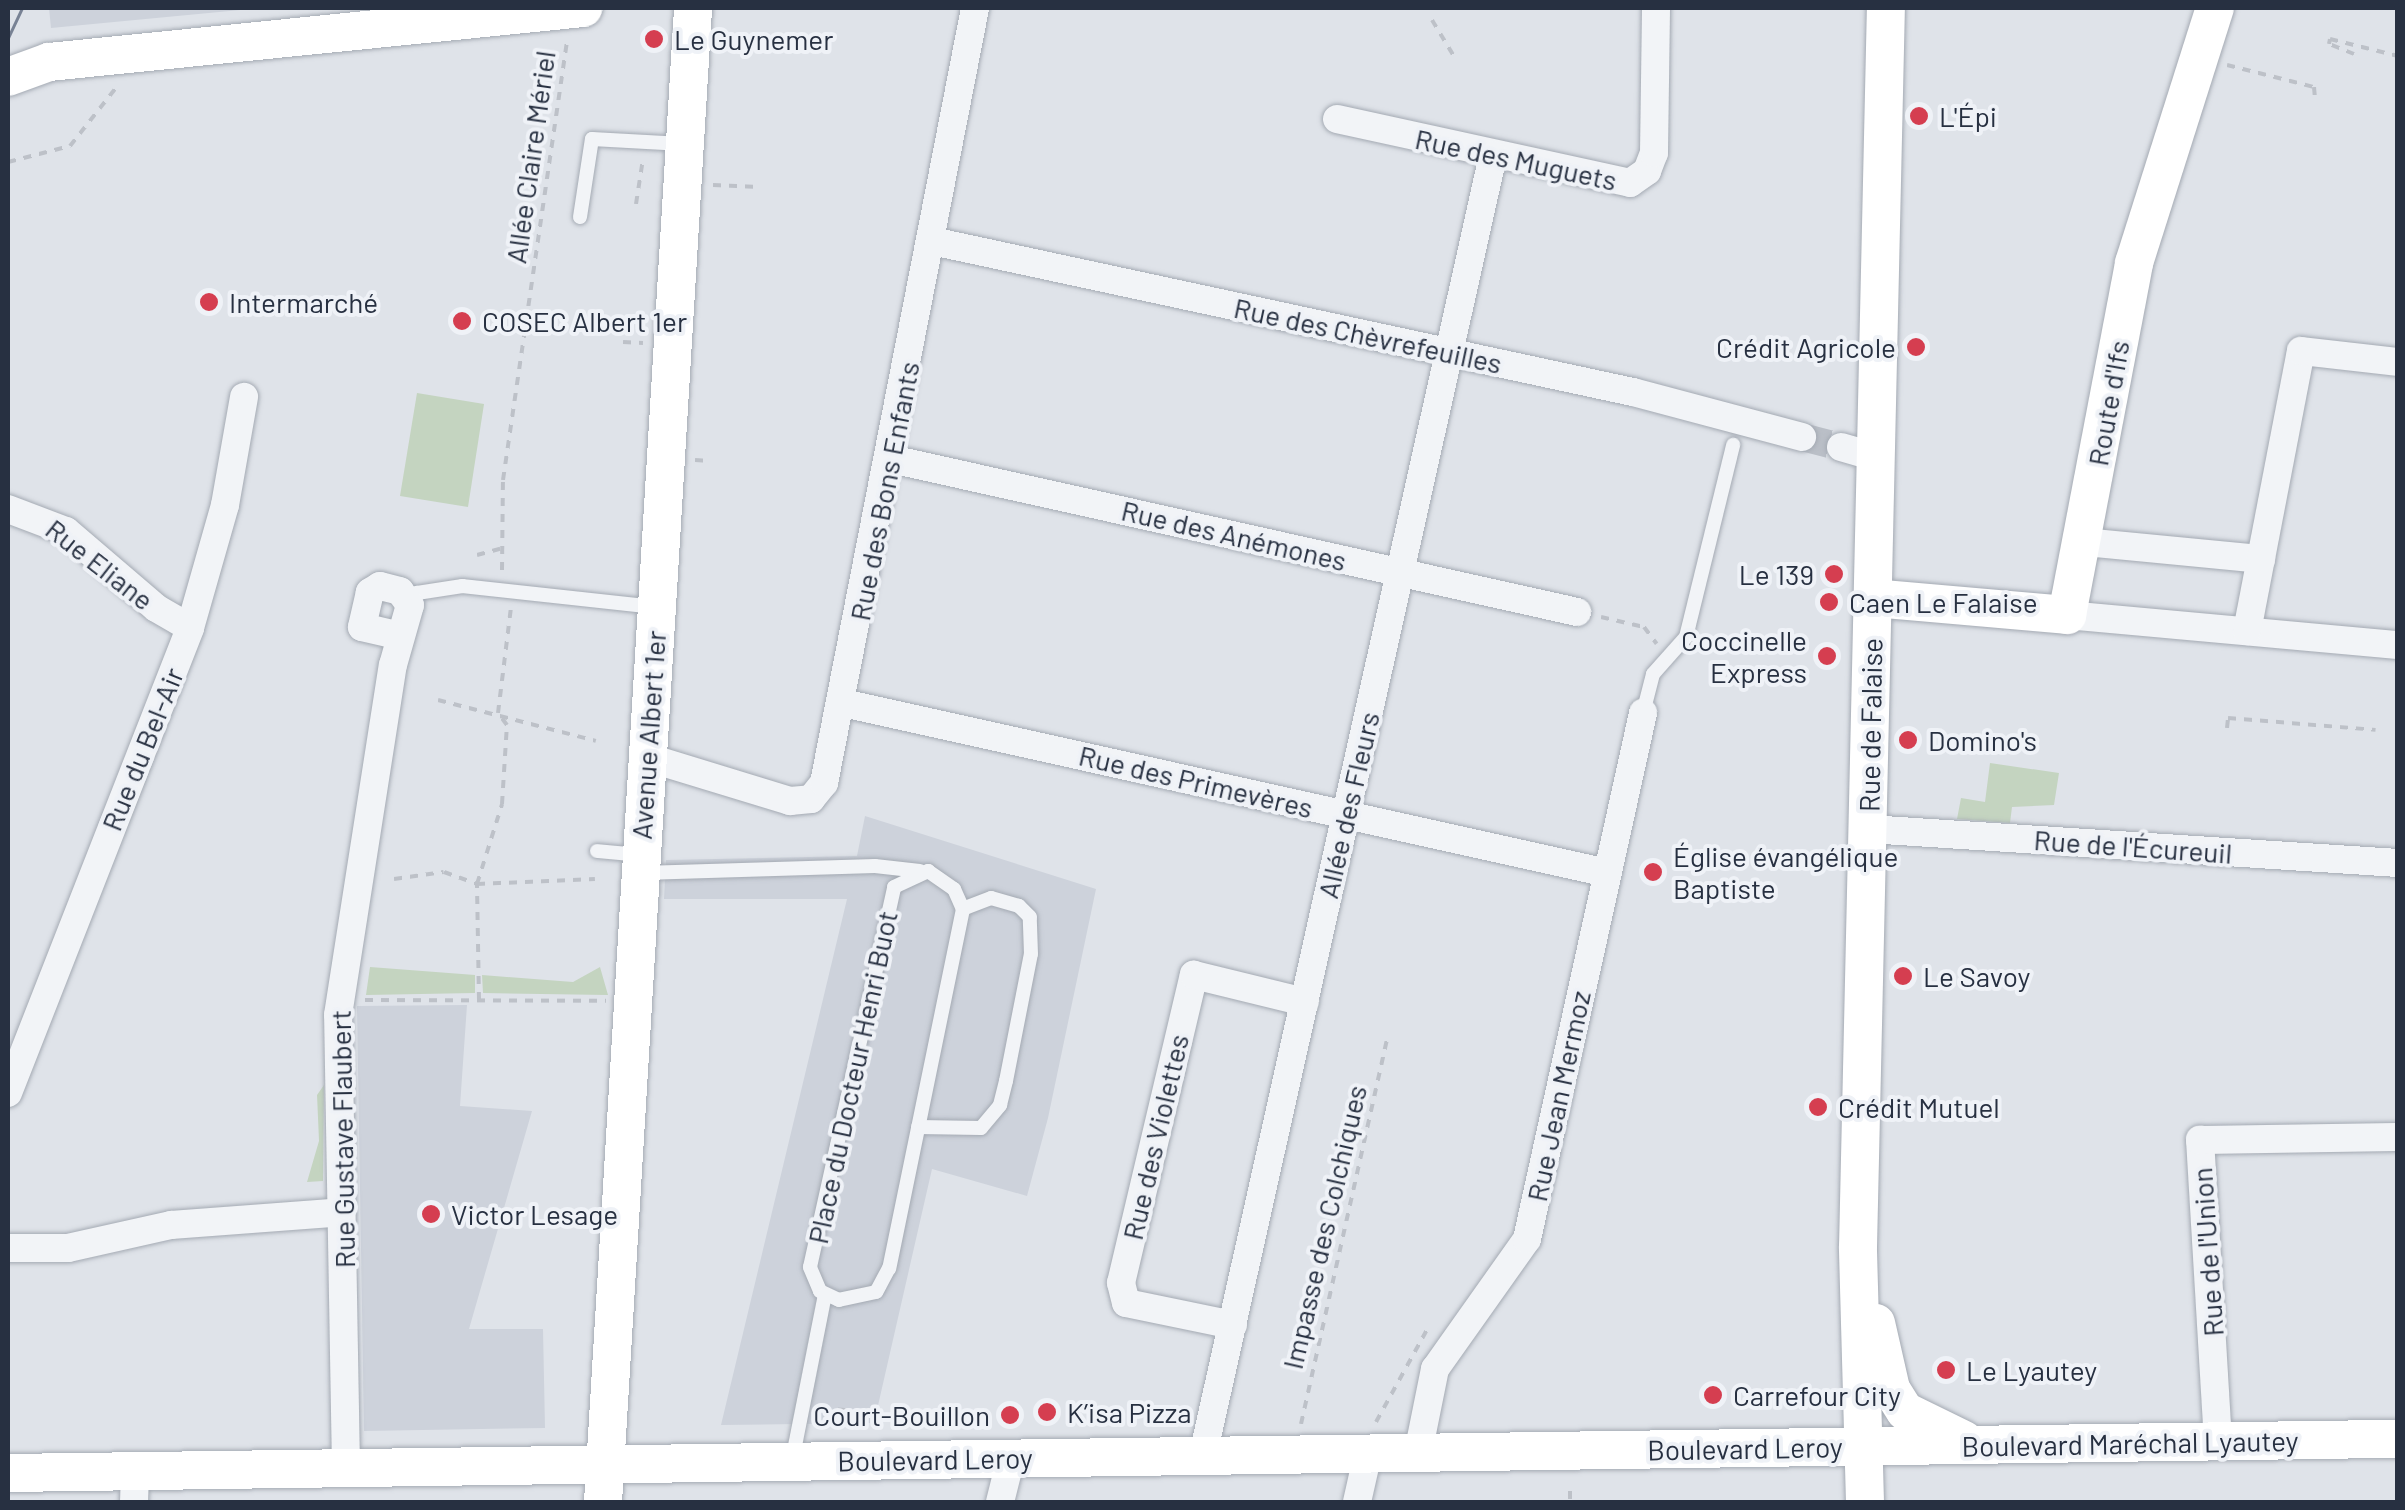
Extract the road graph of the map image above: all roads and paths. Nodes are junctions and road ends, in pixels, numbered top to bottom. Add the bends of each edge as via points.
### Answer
1 (693, 8) edge
2 (975, 8) edge
3 (1656, 8) edge
4 (1886, 8) edge
5 (2215, 8) edge
6 (1432, 20) dead end
7 (575, 21) edge
8 (8, 47) edge
9 (2354, 54) dead end
10 (2199, 56) junction
11 (2398, 56) edge
12 (1455, 58) dead end
13 (49, 62) junction
14 (8, 77) edge
15 (121, 80) dead end
16 (2315, 98) dead end
17 (1337, 120) dead end
18 (644, 142) junction
19 (683, 144) junction
20 (1493, 155) junction
21 (8, 162) edge
22 (699, 184) dead end
23 (758, 187) dead end
24 (636, 204) dead end
25 (580, 216) dead end
26 (932, 241) junction
27 (623, 342) dead end
28 (649, 343) dead end
29 (1451, 354) junction
30 (2398, 362) edge
31 (244, 396) dead end
32 (1802, 437) tunnel mouth
33 (1733, 445) dead end
34 (891, 459) junction
35 (8, 509) edge
36 (2084, 542) junction
37 (500, 549) junction
38 (478, 555) dead end
39 (2261, 560) junction
40 (1401, 572) junction
41 (504, 582) dead end
42 (1873, 598) junction
43 (510, 603) dead end
44 (410, 605) junction
45 (656, 607) junction
46 (1577, 612) joint
47 (2067, 615) junction
48 (190, 628) junction
49 (2248, 631) junction
50 (398, 635) junction
51 (2398, 645) edge
52 (1664, 662) junction
53 (438, 700) dead end
54 (842, 703) junction
55 (498, 713) junction
56 (1643, 713) joint
57 (2228, 728) dead end
58 (2376, 730) dead end
59 (596, 742) dead end
60 (646, 757) junction
61 (1346, 814) junction
62 (1868, 829) junction
63 (597, 851) dead end
64 (2398, 863) edge
65 (640, 864) junction
66 (921, 871) junction
67 (1608, 873) junction
68 (394, 878) dead end
69 (596, 879) dead end
70 (478, 884) junction
71 (963, 909) junction
72 (360, 1000) dead end
73 (479, 1000) junction
74 (612, 1001) dead end
75 (1304, 1002) junction
76 (1387, 1039) dead end
77 (8, 1093) edge
78 (918, 1127) junction
79 (2398, 1138) edge
80 (342, 1212) junction
81 (1858, 1247) junction
82 (8, 1248) edge
83 (825, 1295) junction
84 (1233, 1325) junction
85 (1429, 1326) dead end
86 (817, 1407) dead end
87 (867, 1412) dead end
88 (1301, 1424) dead end
89 (2398, 1439) edge
90 (1372, 1440) junction
91 (2218, 1442) junction
92 (2004, 1445) junction
93 (1863, 1447) junction
94 (1418, 1452) junction
95 (1203, 1455) junction
96 (1011, 1458) junction
97 (792, 1461) junction
98 (606, 1463) junction
99 (346, 1468) junction
100 (8, 1473) edge
101 (134, 1487) edge
102 (1570, 1491) dead end
103 (603, 1502) edge
104 (1000, 1502) edge
105 (1357, 1502) edge
106 (1570, 1502) edge
107 (1865, 1502) edge

1 - 19 main road, Avenue Albert 1er
2 - 26 street, Rue des Bons Enfants
3 - 20 street, Rue des Muguets via 1655,144 1641,179 1620,184
4 - 42 main road, Rue de Falaise via 1858,452
5 - 10 main road, Route d'Ifs
6 - 12 path
7 - 13 main road
7 - 37 path, Allée Claire Mériel via 503,480
8 - 13 main road
9 - 11 path via 2330,39
10 - 16 path via 2314,87
10 - 36 main road, Route d'Ifs via 2134,263
13 - 14 main road
15 - 21 path via 70,146
17 - 20 street, Rue des Muguets
18 - 19 lane
18 - 24 path
18 - 25 lane via 592,140
19 - 45 main road, Avenue Albert 1er
20 - 29 street, Allée des Fleurs
22 - 23 path
26 - 29 street, Rue des Chèvrefeuilles
26 - 34 street, Rue des Bons Enfants
27 - 28 path
29 - 32 street, Rue des Chèvrefeuilles
29 - 40 street, Allée des Fleurs
30 - 39 street via 2300,351
31 - 48 street, Rue du Bel-Air via 225,505
33 - 52 lane via 1686,636
34 - 40 street, Rue des Anémones
34 - 54 street, Rue des Bons Enfants
35 - 48 street, Rue Eliane via 66,531 156,608
36 - 39 street
36 - 47 main road, Route d'Ifs
37 - 38 path
37 - 41 path, Allée Claire Mériel
39 - 49 street
40 - 46 street, Rue des Anémones
40 - 61 street, Allée des Fleurs
42 - 47 main road
42 - 62 main road, Rue de Falaise
43 - 55 path
44 - 45 lane via 417,593 462,586
44 - 50 street, Rue Gustave Flaubert
44 - 50 street via 400,591 380,586 370,592 362,627
45 - 60 main road, Avenue Albert 1er
46 - 52 path via 1644,627
47 - 49 street
48 - 77 street, Rue du Bel-Air
49 - 51 street
50 - 80 street, Rue Gustave Flaubert via 338,1015
52 - 56 lane
53 - 55 path
54 - 60 street, Rue des Bons Enfants via 824,783 801,802
54 - 61 street, Rue des Primevères
55 - 59 path
55 - 70 path via 507,725 502,804
56 - 67 street, Rue Jean Mermoz
57 - 58 path via 2228,718
60 - 65 main road, Avenue Albert 1er
61 - 67 street, Rue des Primevères
61 - 75 street, Allée des Fleurs
62 - 64 street, Rue de l'Écureuil
62 - 81 main road, Rue de Falaise
63 - 65 lane
65 - 66 lane
65 - 98 main road, Avenue Albert 1er
66 - 71 lane via 948,883
66 - 83 lane, Place du Docteur Henri Buot via 894,888 810,1266
67 - 94 street, Rue Jean Mermoz via 1527,1239 1435,1369
68 - 70 path via 444,872
69 - 70 path
70 - 73 path
71 - 78 lane
71 - 78 lane via 991,898 1020,906 1030,917 1031,954 1006,1081 1000,1105 982,1128
72 - 73 path
73 - 74 path
75 - 84 street, Allée des Fleurs
75 - 84 street, Rue des Violettes via 1194,975 1121,1283 1126,1303
76 - 88 path, Impasse des Colchiques
78 - 83 lane via 884,1282 864,1297
79 - 91 street, Rue de l'Union via 2200,1140
80 - 82 street via 172,1225 68,1248
80 - 99 street, Rue Gustave Flaubert
81 - 92 main road via 1891,1389 1905,1411 1962,1440
81 - 93 main road, Rue de Falaise
83 - 97 lane, Place du Docteur Henri Buot
84 - 95 street, Allée des Fleurs
85 - 90 path
86 - 87 path
89 - 91 main road, Boulevard Maréchal Lyautey
90 - 94 main road, Boulevard Leroy
90 - 95 main road, Boulevard Leroy
90 - 105 street
91 - 92 main road, Boulevard Maréchal Lyautey
92 - 93 main road, Boulevard Maréchal Lyautey
93 - 94 main road, Boulevard Leroy
93 - 107 main road, Rue de Falaise
95 - 96 main road, Boulevard Leroy
96 - 97 main road, Boulevard Leroy
96 - 104 street
97 - 98 main road, Boulevard Leroy
98 - 99 main road, Boulevard Leroy
98 - 103 main road, Avenue Albert 1er
99 - 101 main road, Boulevard Leroy
100 - 101 main road, Boulevard Leroy
102 - 106 path

